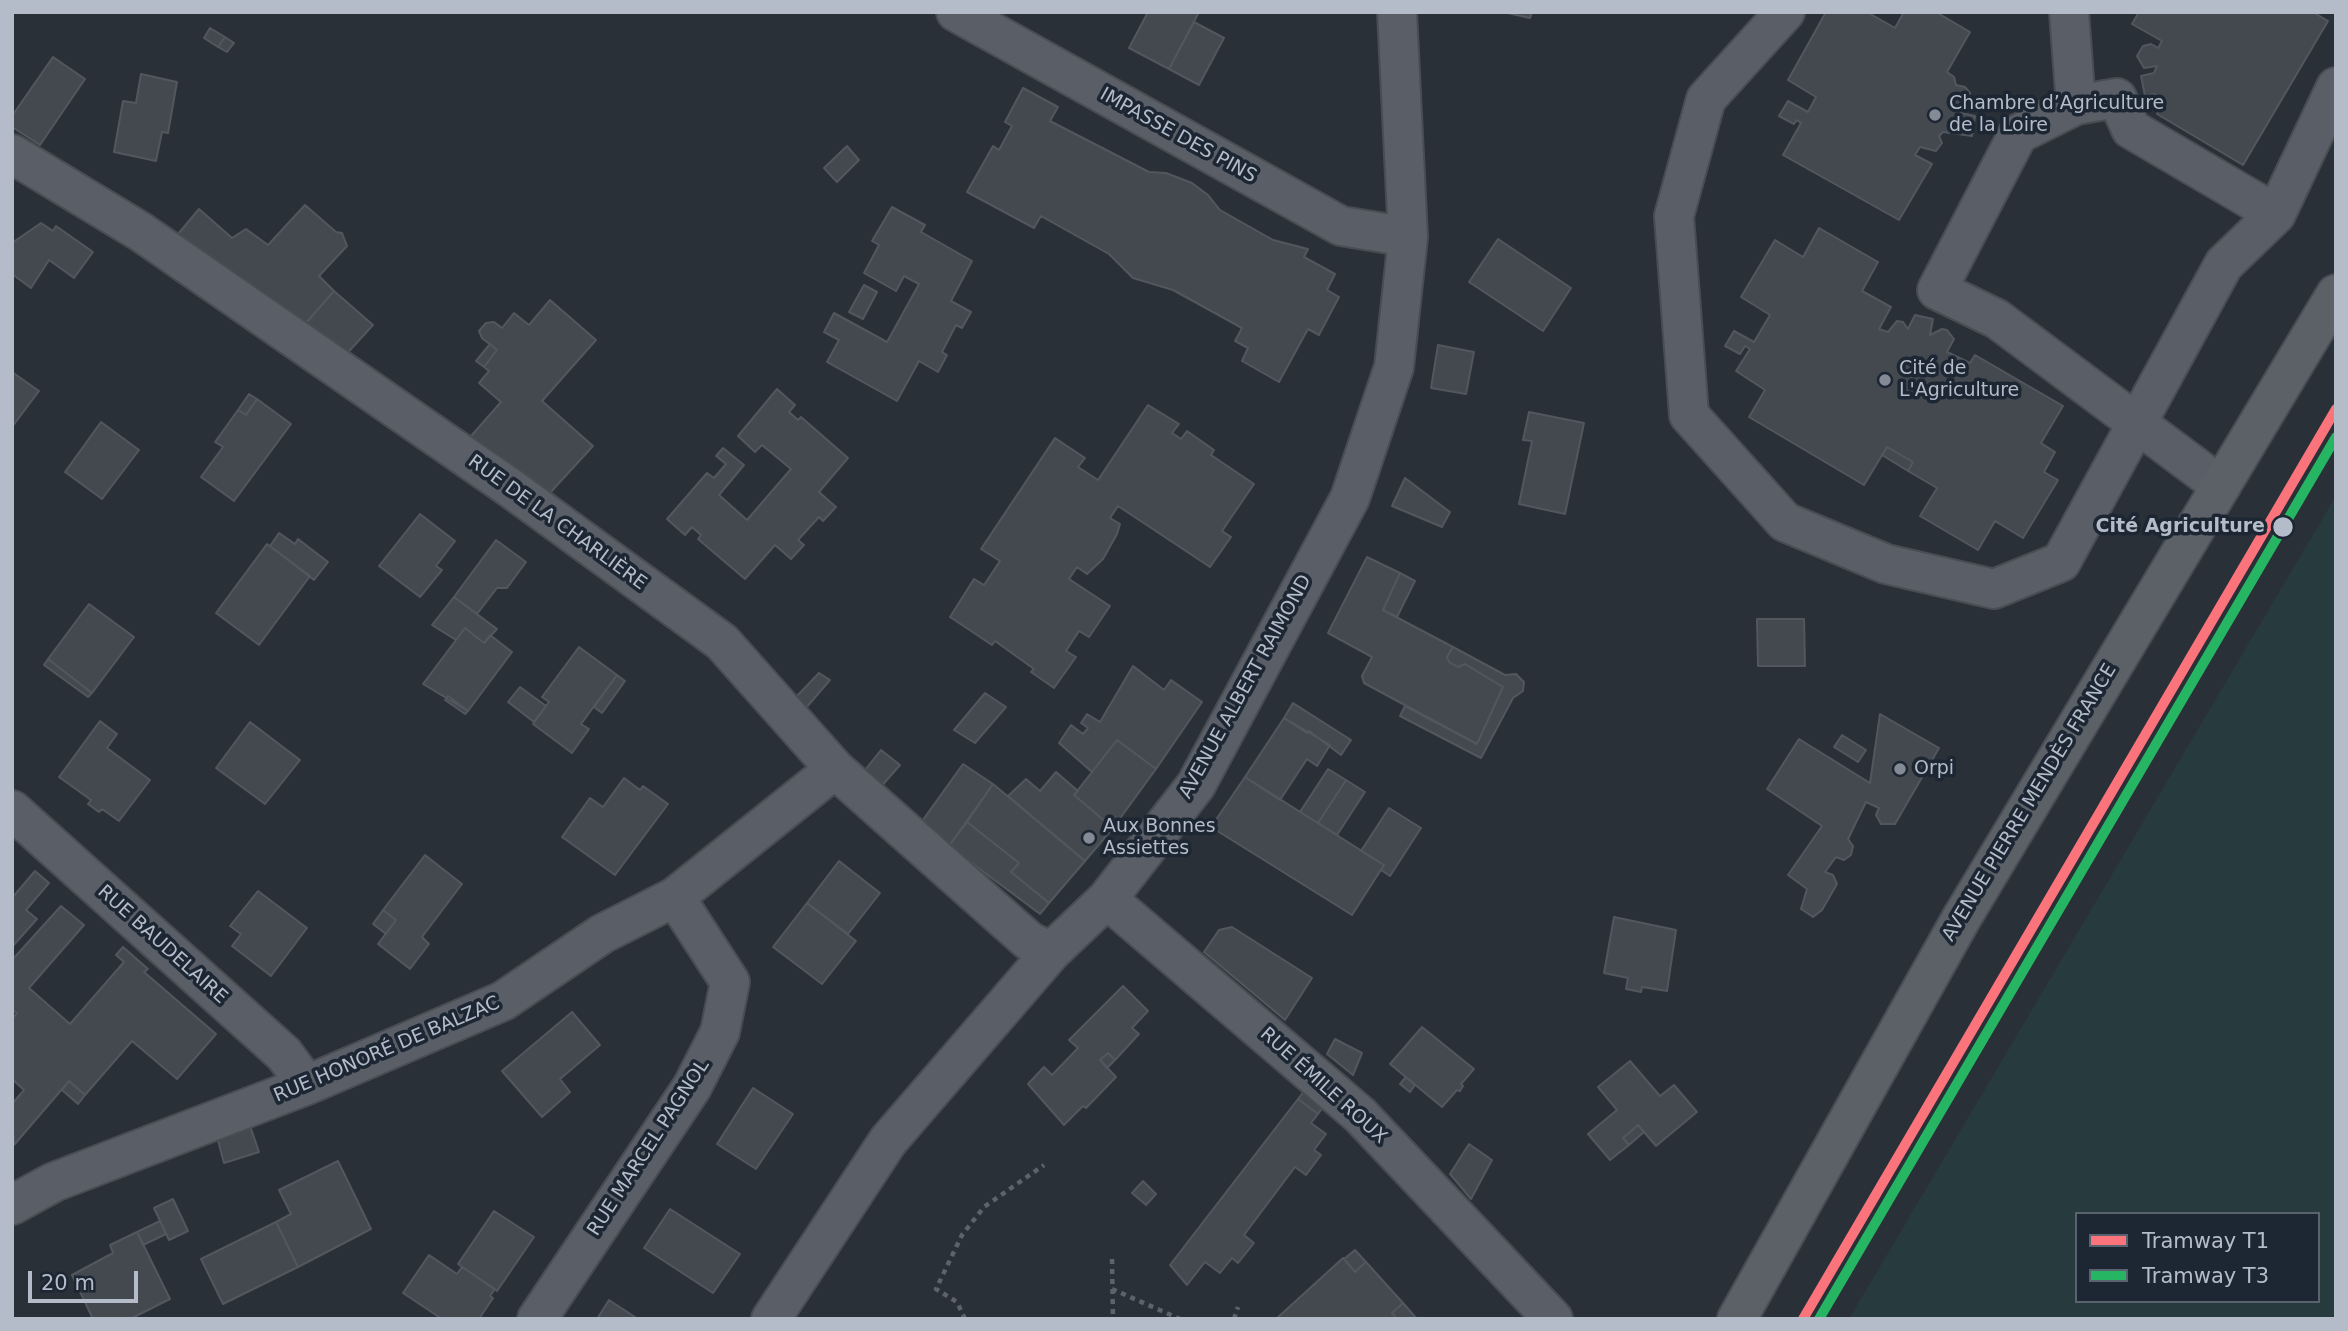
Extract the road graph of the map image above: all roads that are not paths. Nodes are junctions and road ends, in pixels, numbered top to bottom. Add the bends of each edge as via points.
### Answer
1 (956, 12) edge
2 (1397, 12) edge
3 (1785, 12) edge
4 (2069, 12) edge
5 (2336, 87) edge
6 (2076, 104) junction
7 (12, 154) edge
8 (2276, 214) junction
9 (1409, 237) junction
10 (2336, 294) edge
11 (2138, 422) junction
12 (2221, 486) junction
13 (835, 769) junction
14 (12, 810) edge
15 (675, 897) junction
16 (1107, 899) junction
17 (1051, 952) junction
18 (307, 1085) junction
19 (12, 1205) edge
20 (537, 1319) edge
21 (771, 1319) edge
22 (1553, 1319) edge
23 (1737, 1319) edge

1 - 9 street, IMPASSE DES PINS via 1341,226
2 - 9 street, AVENUE ALBERT RAIMOND
3 - 11 street via 1706,99 1674,216 1689,415 1784,522 1886,564 1994,589 2061,562
4 - 6 street
5 - 8 street
6 - 8 street via 2117,98 2131,129
6 - 11 street via 2018,134 1937,290 1997,319
7 - 13 street, RUE DE LA CHARLIÈRE via 141,232 512,489 722,642
8 - 11 street via 2224,264
9 - 16 street, AVENUE ALBERT RAIMOND via 1394,367 1350,498 1196,785
10 - 12 main road, AVENUE PIERRE MENDÈS FRANCE
11 - 12 street
12 - 23 main road, AVENUE PIERRE MENDÈS FRANCE via 1961,919
13 - 15 street, RUE HONORÉ DE BALZAC
13 - 17 street, RUE DE LA CHARLIÈRE via 1029,941
14 - 18 street, RUE BAUDELAIRE via 284,1054
15 - 18 street, RUE HONORÉ DE BALZAC via 602,934 503,1001
15 - 20 street, RUE MARCEL PAGNOL via 730,982 720,1032 692,1087
16 - 17 street, AVENUE ALBERT RAIMOND
16 - 22 street, RUE ÉMILE ROUX via 1360,1115
17 - 21 street, AVENUE ALBERT RAIMOND via 888,1141
18 - 19 street, RUE HONORÉ DE BALZAC via 54,1182

